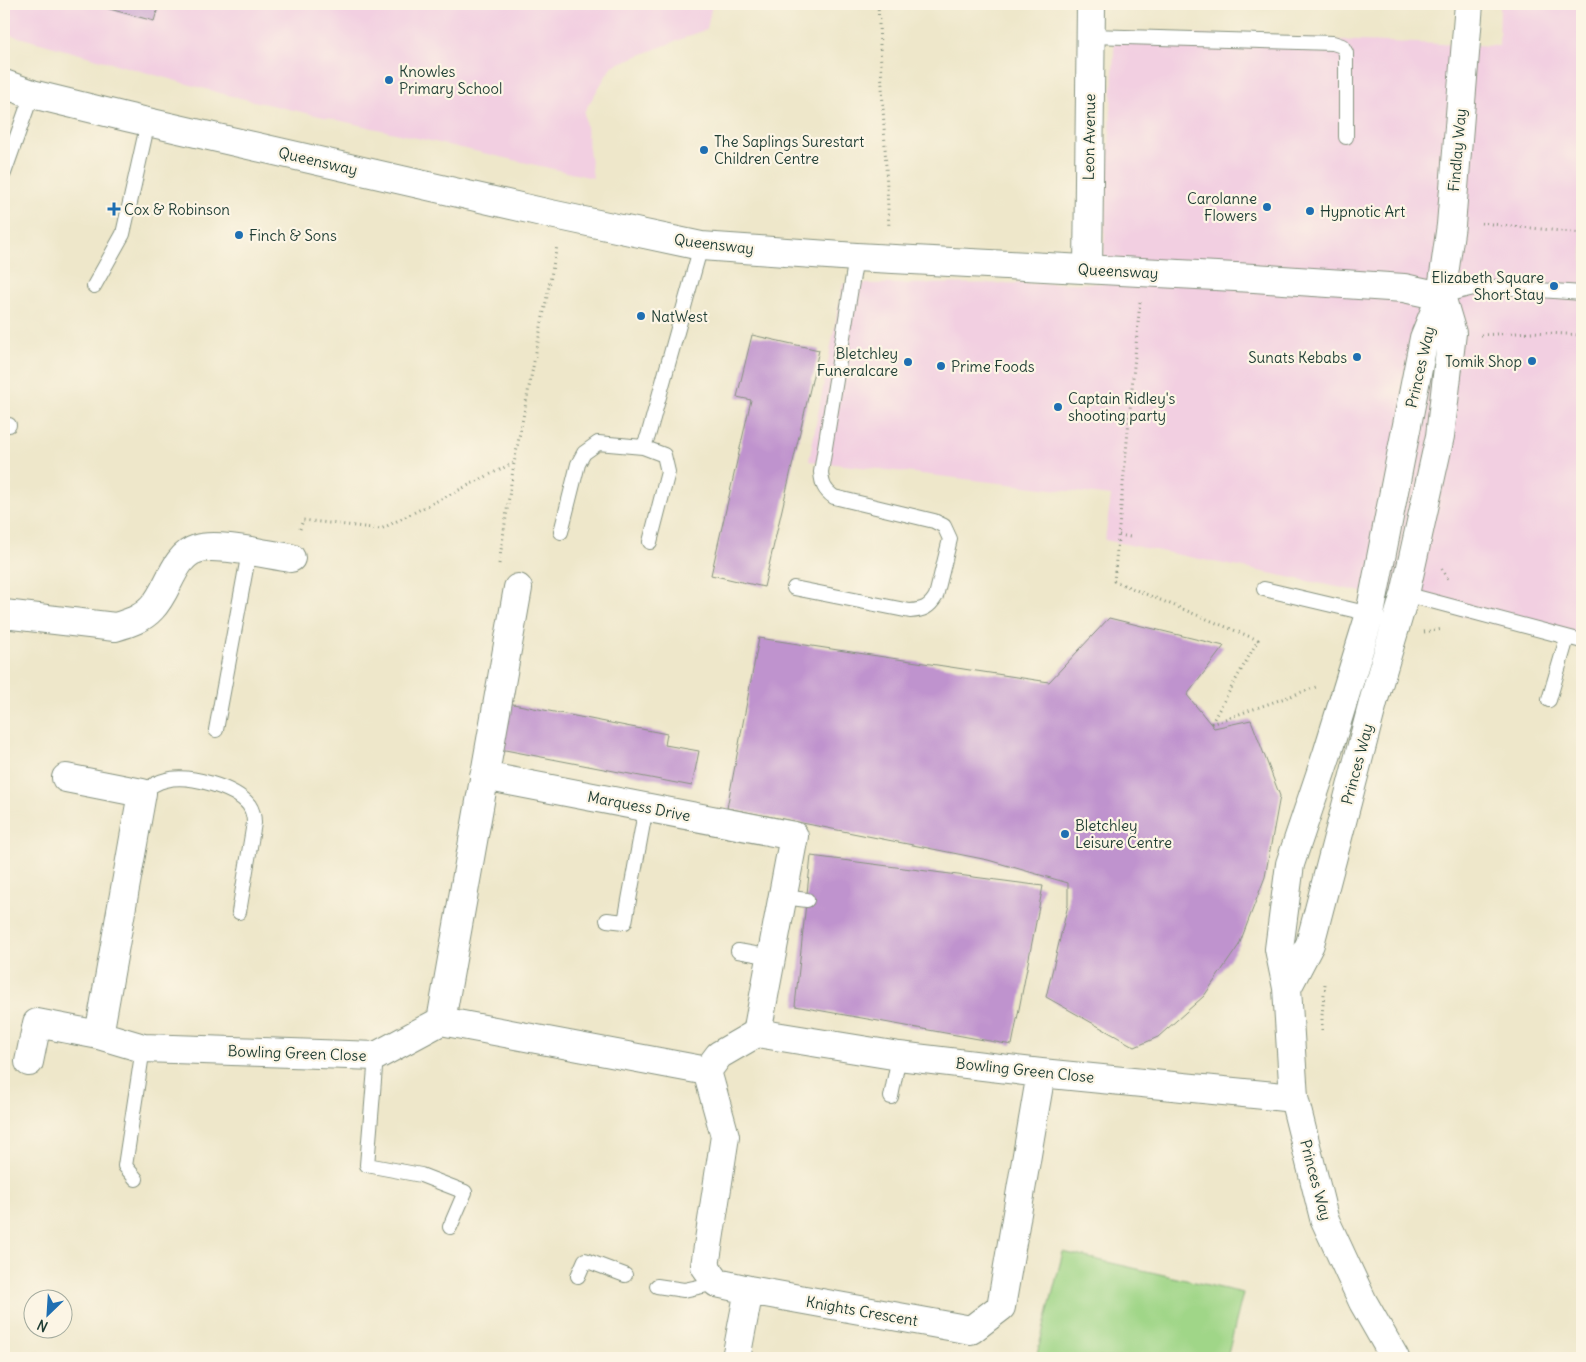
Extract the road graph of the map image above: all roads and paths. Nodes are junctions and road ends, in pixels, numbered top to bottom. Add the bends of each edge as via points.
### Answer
1 (878, 4) edge
2 (1091, 4) edge
3 (1469, 4) edge
4 (1091, 36) junction
5 (4, 84) edge
6 (32, 94) junction
7 (148, 122) junction
8 (1346, 137) dead end
9 (4, 173) edge
10 (1451, 225) junction
11 (1582, 233) edge
12 (549, 244) dead end
13 (702, 246) junction
14 (856, 257) junction
15 (890, 258) junction
16 (1088, 269) junction
17 (1142, 272) junction
18 (94, 286) dead end
19 (1582, 293) edge
20 (1441, 296) junction
21 (1478, 335) dead end
22 (1582, 335) edge
23 (643, 447) junction
24 (514, 462) junction
25 (561, 532) dead end
26 (1118, 536) junction
27 (1130, 537) dead end
28 (650, 542) dead end
29 (249, 552) junction
30 (291, 558) joint
31 (1438, 561) dead end
32 (498, 571) dead end
33 (1450, 583) dead end
34 (518, 588) dead end
35 (794, 588) dead end
36 (1264, 589) dead end
37 (1405, 594) junction
38 (4, 614) edge
39 (1370, 614) junction
40 (1446, 629) dead end
41 (1418, 638) dead end
42 (1567, 638) junction
43 (1582, 641) edge
44 (1321, 685) dead end
45 (1550, 700) dead end
46 (216, 730) dead end
47 (484, 776) junction
48 (66, 778) dead end
49 (142, 793) junction
50 (646, 807) junction
51 (239, 912) dead end
52 (608, 920) dead end
53 (738, 951) dead end
54 (772, 957) junction
55 (1326, 977) dead end
56 (1287, 988) junction
57 (441, 1021) junction
58 (757, 1033) junction
59 (1322, 1033) dead end
60 (99, 1035) junction
61 (142, 1048) junction
62 (376, 1056) junction
63 (899, 1056) junction
64 (29, 1062) dead end
65 (713, 1063) junction
66 (1041, 1073) junction
67 (891, 1097) dead end
68 (1294, 1098) junction
69 (136, 1179) dead end
70 (450, 1227) dead end
71 (624, 1275) dead end
72 (578, 1276) dead end
73 (717, 1283) junction
74 (657, 1286) dead end
75 (749, 1290) junction
76 (736, 1358) edge
77 (1394, 1358) edge

1 - 15 path
2 - 4 street, Leon Avenue
3 - 10 street, Findlay Way
4 - 8 lane via 1333,43 1342,46 1346,52
4 - 16 street, Leon Avenue
5 - 6 street, Queensway
6 - 7 street, Queensway
6 - 9 lane
7 - 13 street, Queensway
7 - 18 lane via 123,234
10 - 11 path via 1477,223
10 - 20 street, Findlay Way
12 - 24 path via 557,246
13 - 14 street, Queensway
13 - 23 lane
14 - 15 street, Queensway
14 - 35 lane via 822,482 825,491 834,497 934,521 944,526 950,539 936,596 931,605 922,610 910,611
15 - 16 street, Queensway
16 - 17 street, Queensway
17 - 20 street, Queensway via 1404,288
17 - 26 path
19 - 20 lane via 1482,286
20 - 37 street, Princes Way via 1452,333 1440,436
20 - 39 street, Princes Way via 1421,351
21 - 22 path via 1532,332
23 - 25 lane via 598,443 584,453 578,464
23 - 28 lane via 664,455 668,472
24 - 30 path via 381,529 303,520
24 - 32 path
26 - 27 path
26 - 44 path via 1114,581 1258,640 1211,724
29 - 30 street
29 - 38 street via 215,546 196,549 178,563 152,609 130,623 115,627
29 - 46 lane
31 - 33 path
34 - 47 street
36 - 39 lane
37 - 42 lane
37 - 56 street, Princes Way via 1310,944
39 - 56 street, Princes Way via 1290,864 1279,949
40 - 41 path via 1424,632
42 - 43 lane
42 - 45 lane
47 - 50 street, Marquess Drive
47 - 57 street
48 - 49 street
49 - 51 lane via 152,785 177,778 230,790 249,804 254,812 254,823
49 - 60 street
50 - 52 lane via 625,922
50 - 54 street, Marquess Drive via 794,836 795,899
53 - 54 lane
54 - 58 street
55 - 59 path
56 - 68 street, Princes Way
57 - 62 street, Bowling Green Close
57 - 65 street
58 - 63 street, Bowling Green Close
58 - 65 street
60 - 61 street, Bowling Green Close
60 - 64 street, Bowling Green Close via 37,1023
61 - 62 street, Bowling Green Close
61 - 69 lane via 125,1166
62 - 70 lane via 367,1166 421,1175 465,1192
63 - 66 street, Bowling Green Close
63 - 67 lane
65 - 73 street via 725,1136 706,1266
66 - 68 street, Bowling Green Close
66 - 75 street, Knights Crescent via 1001,1307 971,1330
68 - 77 street, Princes Way via 1324,1218 1363,1302
71 - 72 lane via 586,1260
73 - 74 lane via 684,1290
73 - 75 street, Knights Crescent
75 - 76 street

